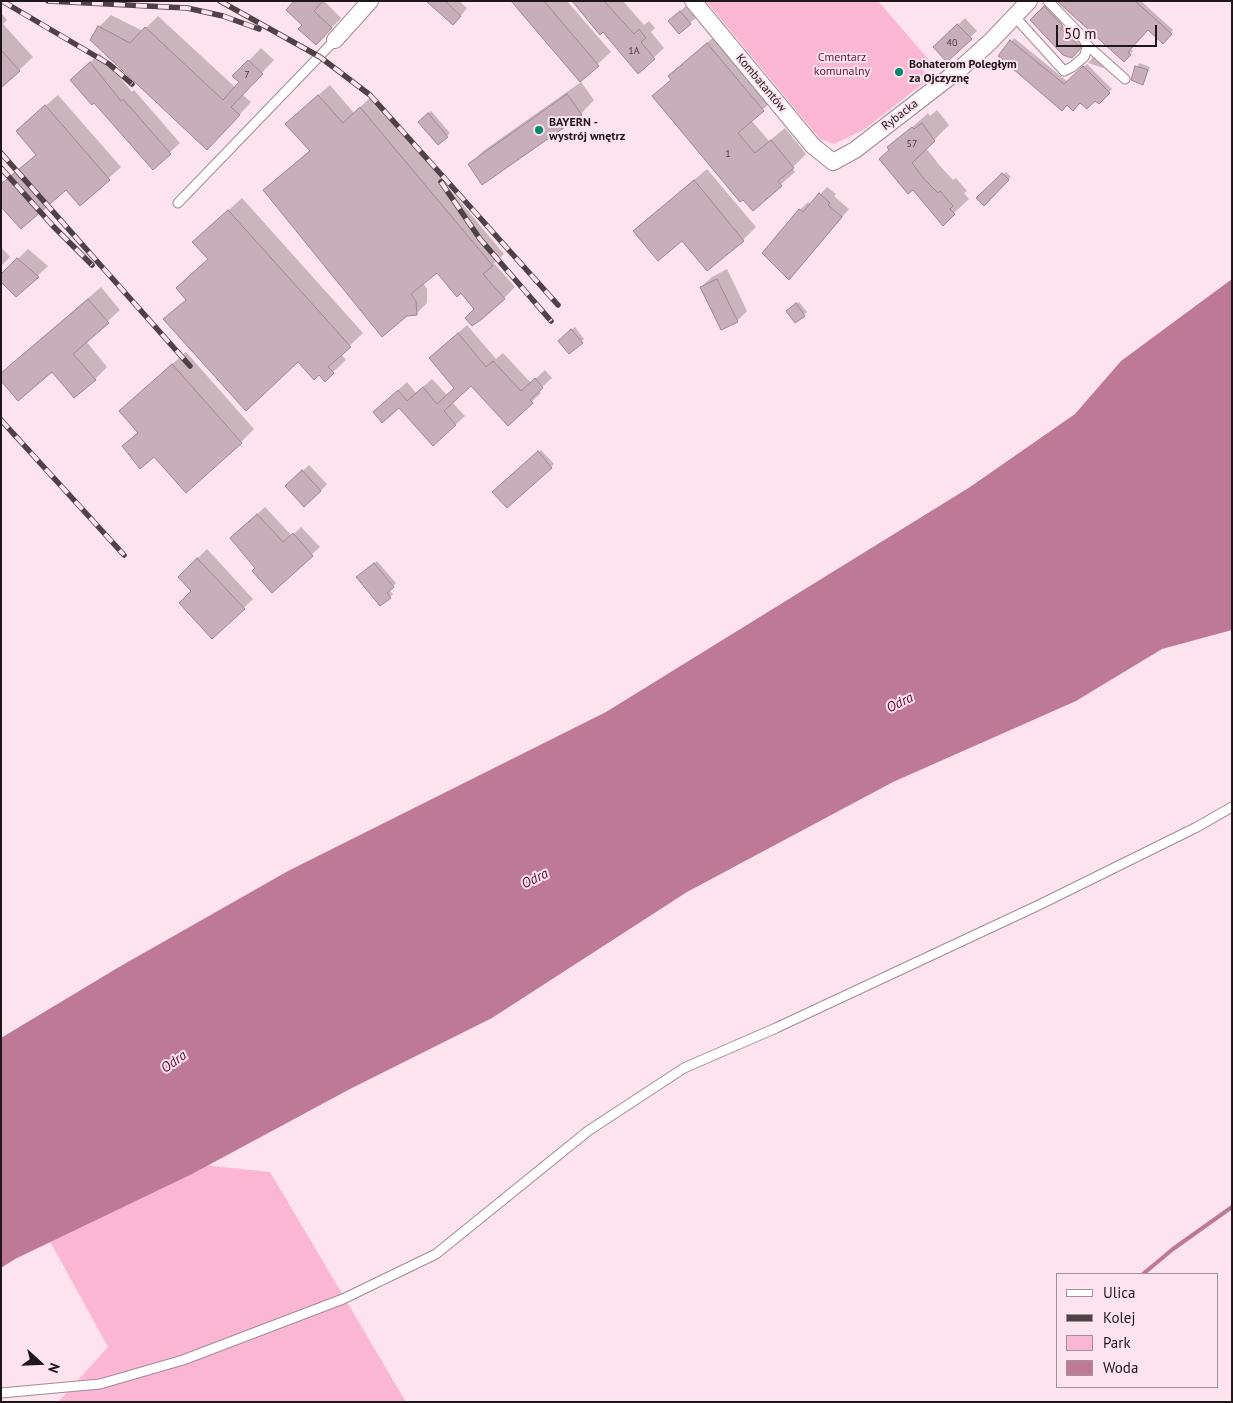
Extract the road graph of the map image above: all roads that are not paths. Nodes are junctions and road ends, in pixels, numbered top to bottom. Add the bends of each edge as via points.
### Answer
1 (370, 1) edge
2 (693, 1) edge
3 (1029, 1) edge
4 (1048, 1) edge
5 (1015, 17) junction
6 (336, 40) joint
7 (1088, 46) junction
8 (1125, 79) dead end
9 (833, 162) joint
10 (178, 204) dead end
11 (1232, 807) edge
12 (1, 1393) edge

1 - 6 street
2 - 9 street, Kombatantów via 813,146
3 - 5 street, Rybacka
4 - 7 lane
5 - 7 lane via 1064,71 1084,57
5 - 9 street, Rybacka via 960,69 855,150
6 - 10 lane
7 - 8 lane
11 - 12 lane via 1039,904 684,1068 588,1131 436,1254 343,1299 183,1360 100,1384

